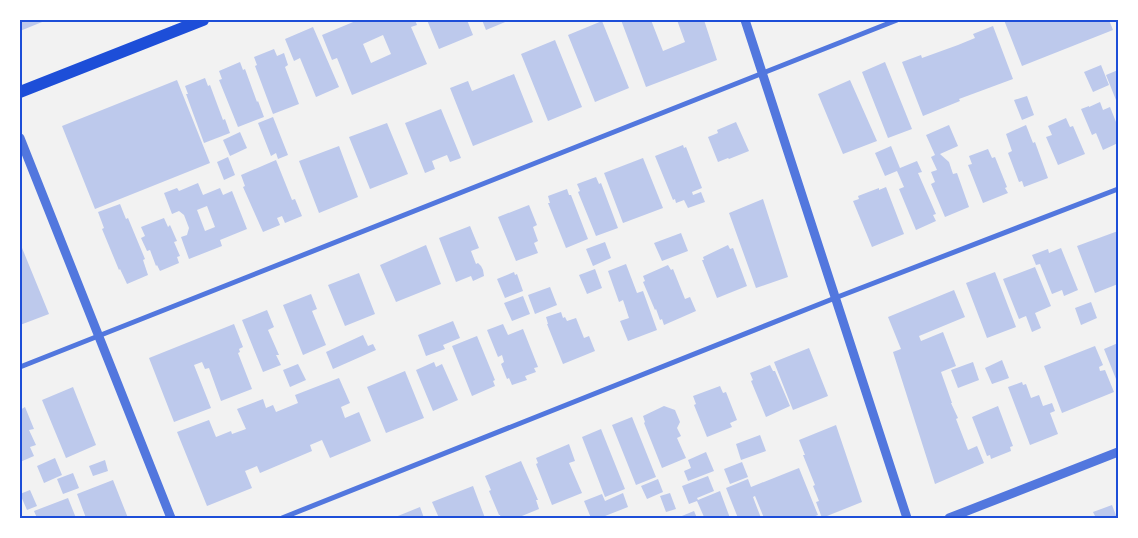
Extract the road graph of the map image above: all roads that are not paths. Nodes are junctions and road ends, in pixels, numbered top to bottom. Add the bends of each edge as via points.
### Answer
1 (203, 20) edge
2 (745, 20) edge
3 (897, 20) edge
4 (762, 73) junction
5 (20, 92) edge
6 (20, 138) edge
7 (1118, 189) edge
8 (835, 298) junction
9 (99, 336) junction
10 (20, 367) edge
11 (1118, 452) edge
12 (171, 518) edge
13 (282, 518) edge
14 (907, 518) edge
15 (949, 518) edge

1 - 5 main road
2 - 4 street
3 - 4 street
4 - 8 street
4 - 9 street
6 - 9 street
7 - 8 street
8 - 13 street
8 - 14 street
9 - 10 street
9 - 12 street
11 - 15 street

